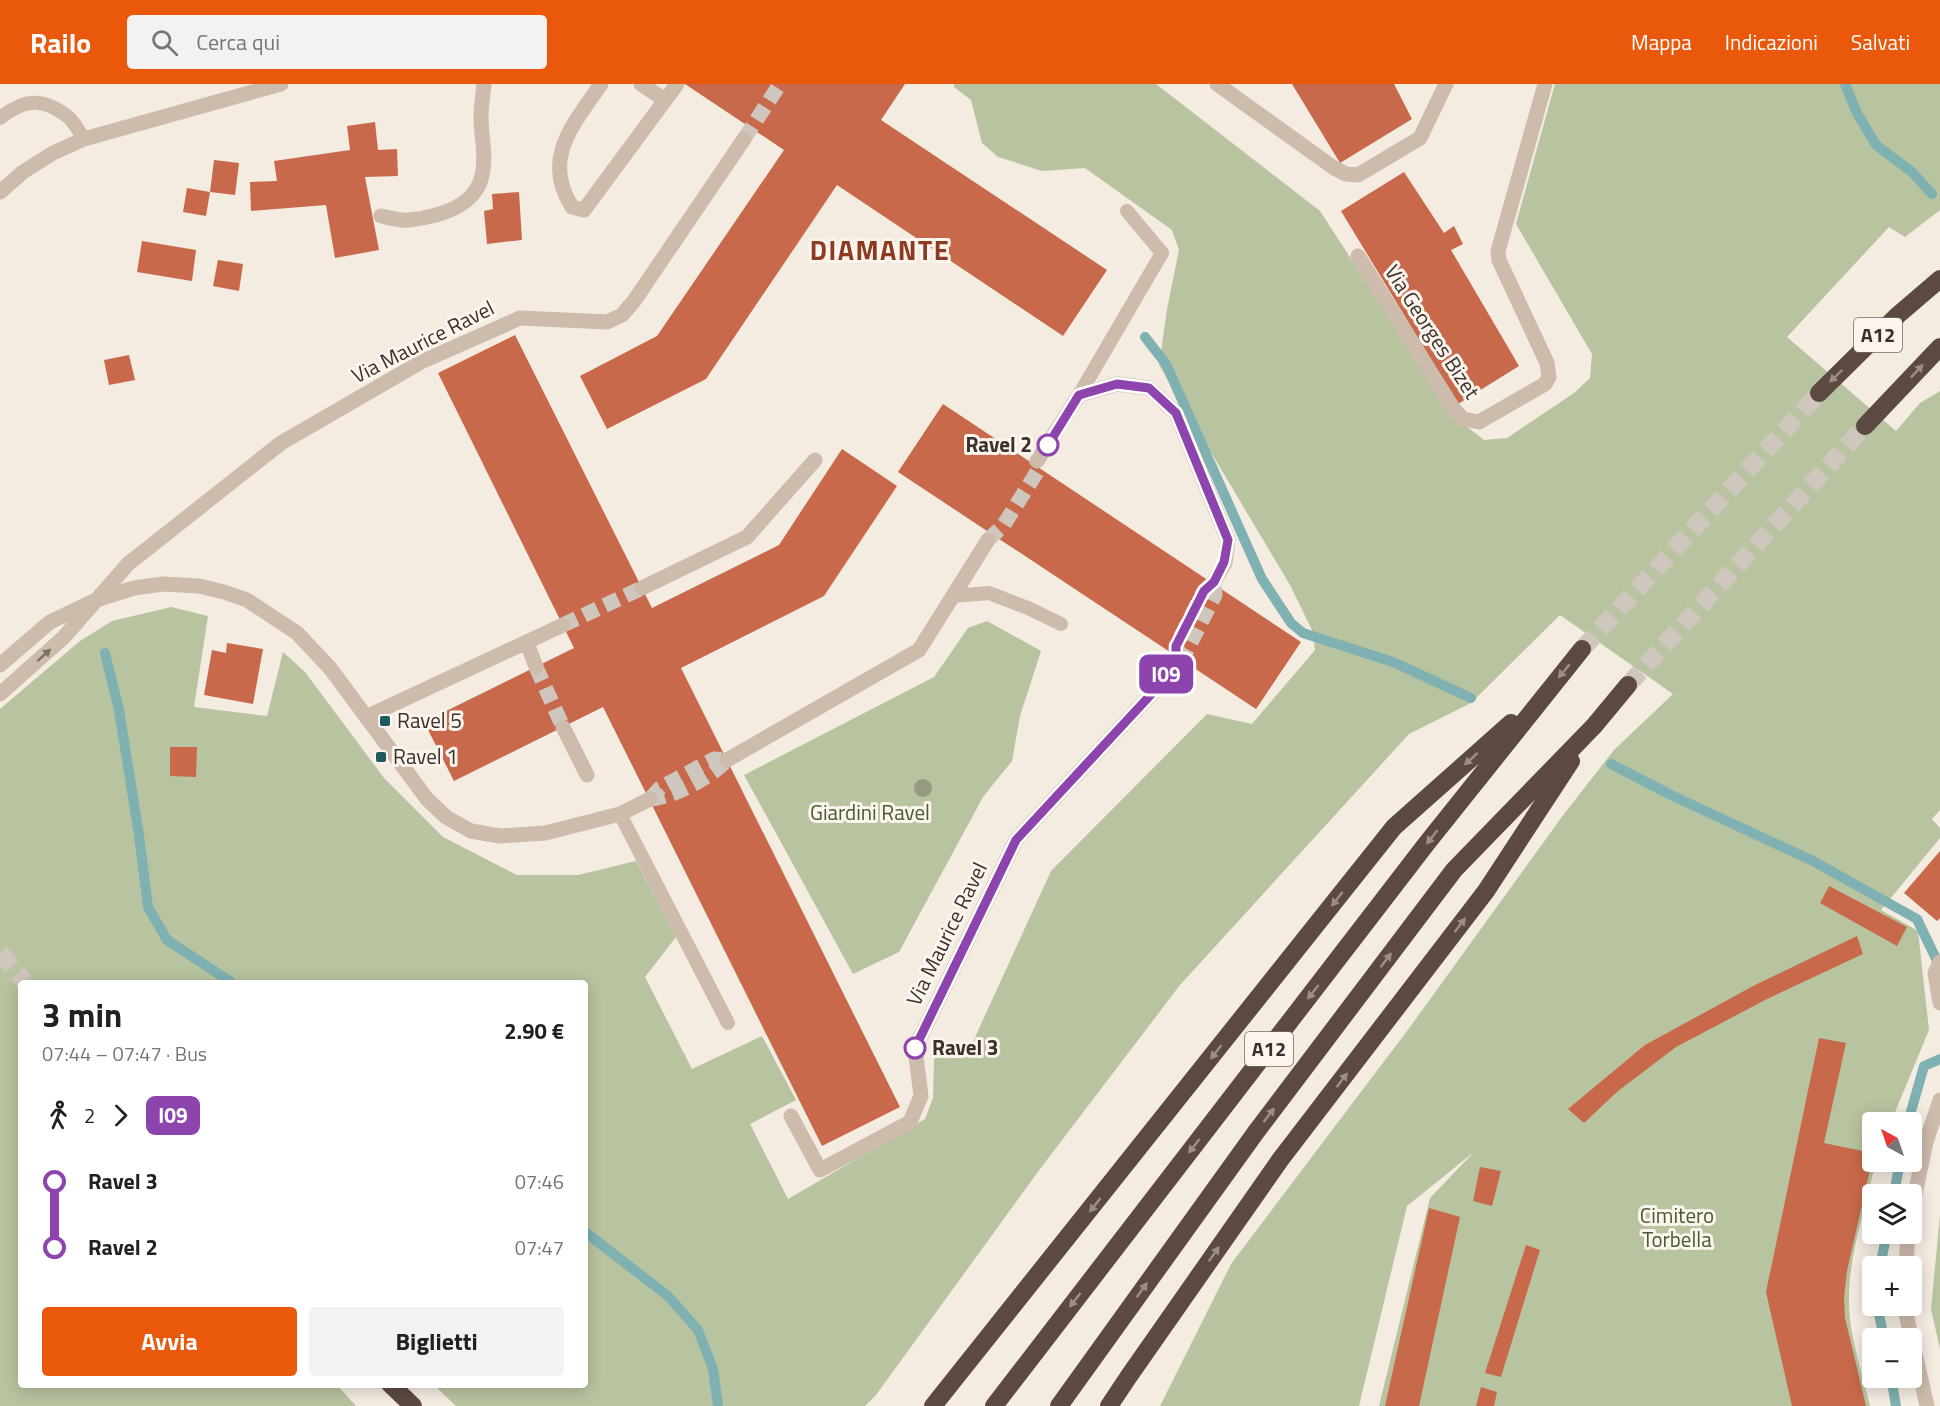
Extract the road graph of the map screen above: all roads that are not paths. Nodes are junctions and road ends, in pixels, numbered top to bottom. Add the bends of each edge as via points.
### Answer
1 (281, 84) edge
2 (484, 84) edge
3 (601, 84) edge
4 (641, 84) edge
5 (677, 84) edge
6 (1218, 84) edge
7 (1446, 84) edge
8 (1545, 84) edge
9 (665, 100) junction
10 (0, 118) edge
11 (84, 139) junction
12 (744, 139) tunnel mouth
13 (0, 192) edge
14 (1126, 211) dead end
15 (381, 216) dead end
16 (1358, 256) dead end
17 (1940, 279) edge
18 (1940, 347) edge
19 (1819, 393) tunnel mouth
20 (1079, 395) junction
21 (1865, 426) tunnel mouth
22 (815, 460) dead end
23 (1037, 461) tunnel mouth
24 (988, 540) tunnel mouth
25 (1214, 582) dead end
26 (642, 588) tunnel mouth
27 (953, 596) junction
28 (96, 600) junction
29 (1061, 624) dead end
30 (563, 626) tunnel mouth
31 (527, 643) junction
32 (1582, 649) tunnel mouth
33 (1176, 659) tunnel mouth
34 (0, 665) edge
35 (536, 667) tunnel mouth
36 (1628, 685) tunnel mouth
37 (1546, 692) junction
38 (0, 694) edge
39 (366, 717) junction
40 (1594, 726) junction
41 (563, 727) tunnel mouth
42 (727, 760) dead end
43 (587, 775) dead end
44 (650, 799) tunnel mouth
45 (620, 814) junction
46 (1940, 962) edge
47 (1940, 1003) edge
48 (728, 1023) dead end
49 (1940, 1100) edge
50 (791, 1116) dead end
51 (1917, 1184) edge
52 (1907, 1316) edge
53 (379, 1388) edge
54 (394, 1388) edge
55 (395, 1406) edge
56 (413, 1406) edge
57 (933, 1406) edge
58 (994, 1406) edge
59 (1059, 1406) edge
60 (1110, 1406) edge
61 (1927, 1406) edge

1 - 11 street
2 - 15 street via 481,182 475,192 446,212 407,221
3 - 9 street via 563,141 559,171 564,194 572,207 584,210
4 - 9 street
5 - 9 street
6 - 7 street via 1334,168 1358,175 1420,138
8 - 16 street, Via Georges Bizet via 1498,251 1547,363 1550,377 1545,384 1479,422 1463,418
10 - 11 lane via 25,102 52,107 68,116
11 - 13 street via 53,153
12 - 28 street, Via Maurice Ravel via 622,315 607,322 520,318 421,362 281,443 128,564
14 - 20 lane via 1162,253
17 -> 19 highway, A12
21 -> 18 highway, A12
20 - 23 street
20 - 25 street via 1117,384 1149,388 1176,413 1228,540 1224,562
22 - 26 street via 747,537
24 - 27 street
27 - 29 lane via 989,593
27 - 42 street via 919,650
28 - 34 street, Via Maurice Ravel via 50,621
38 -> 28 street, Via Maurice Ravel via 64,637
28 - 39 street, Via Maurice Ravel via 163,584 200,586 247,600 297,633 330,668
30 - 31 street
31 - 35 street
31 - 39 street
32 -> 37 highway, A12
33 - 50 street, Via Maurice Ravel via 1157,688 1016,840 915,1048 921,1096 910,1122 820,1170
36 - 40 highway, A12
37 -> 57 highway via 1394,827
37 -> 58 highway, A12
39 - 45 street, Via Maurice Ravel via 428,799 446,817 471,831 500,836 545,833
59 -> 40 highway, A12 via 1256,1132 1454,870
60 -> 40 highway, A12 via 1280,1160 1486,891
41 - 43 street
44 - 45 street, Via Maurice Ravel
45 - 48 lane
46 - 47 street via 1935,973
49 - 51 street
52 - 61 street
53 - 55 highway
54 - 56 highway

